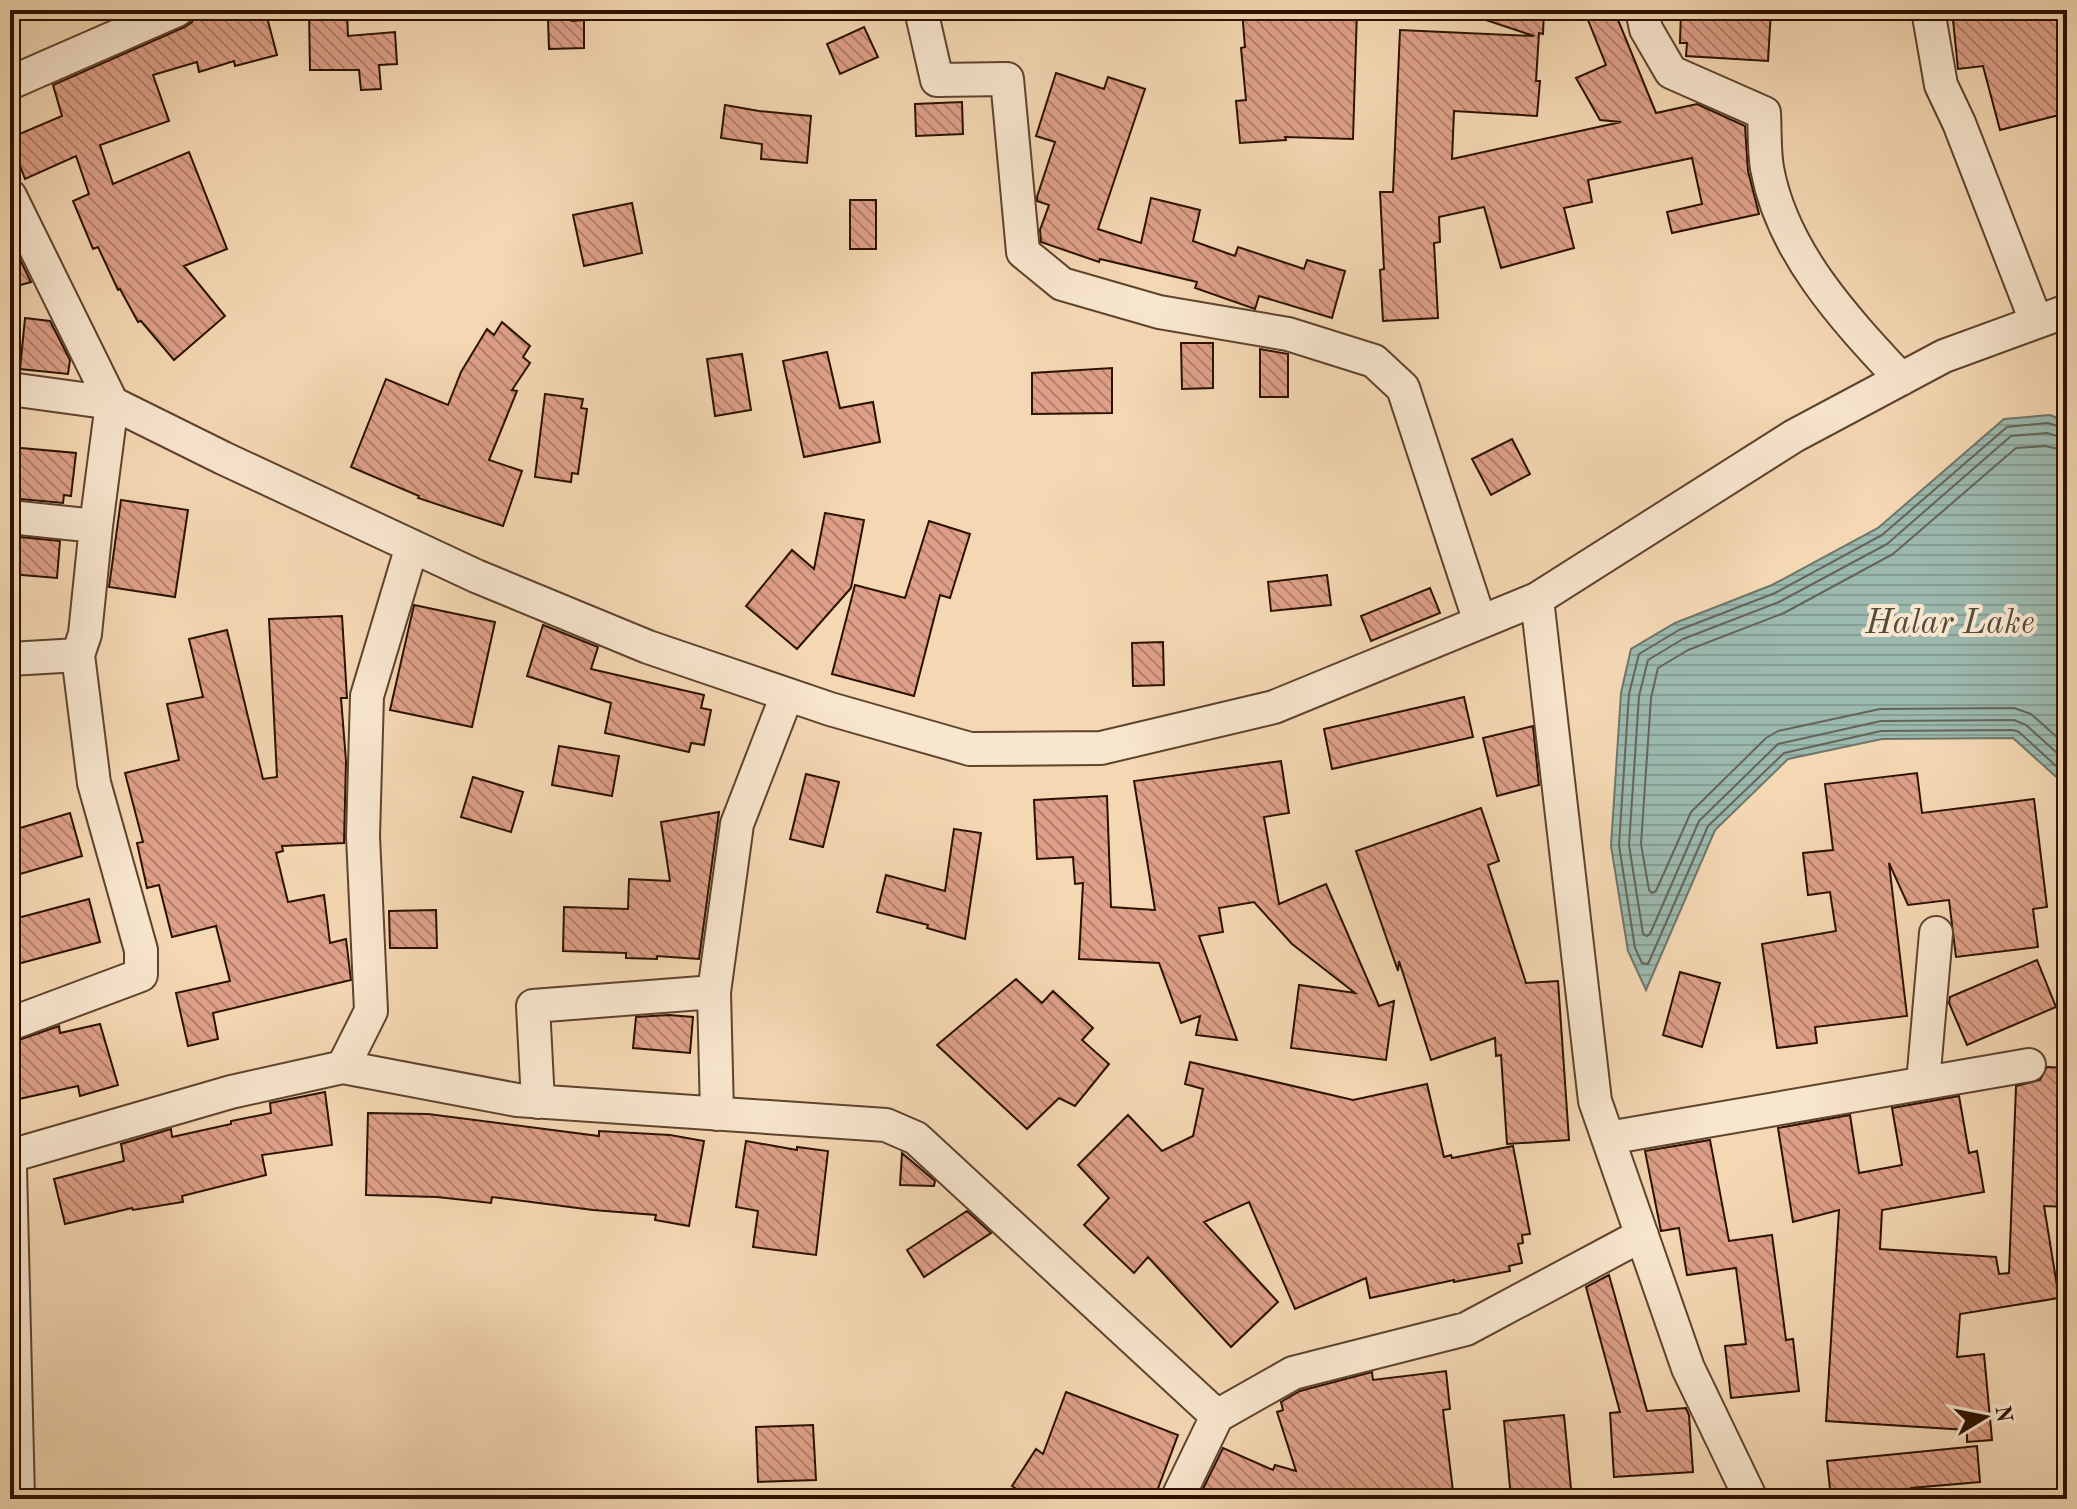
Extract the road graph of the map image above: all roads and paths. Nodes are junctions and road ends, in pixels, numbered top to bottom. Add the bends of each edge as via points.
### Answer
1 (177, 10) edge
2 (921, 10) edge
3 (1642, 10) edge
4 (1928, 10) edge
5 (10, 83) edge
6 (10, 196) edge
7 (2067, 311) edge
8 (2036, 321) junction
9 (1901, 379) junction
10 (10, 389) edge
11 (112, 403) junction
12 (10, 517) edge
13 (96, 526) junction
14 (412, 546) junction
15 (1537, 599) junction
16 (1480, 622) junction
17 (78, 655) junction
18 (10, 659) edge
19 (787, 695) junction
20 (1936, 933) dead end
21 (714, 992) junction
22 (10, 1024) edge
23 (2029, 1065) dead end
24 (343, 1067) junction
25 (1923, 1083) junction
26 (538, 1102) junction
27 (717, 1114) junction
28 (1608, 1138) junction
29 (10, 1156) edge
30 (10, 1167) edge
31 (1642, 1235) junction
32 (1217, 1416) junction
33 (18, 1499) edge
34 (1177, 1499) edge
35 (1751, 1499) edge

1 - 5 street
2 - 16 street via 937,80 1007,79 1023,252 1062,284 1159,312 1288,334 1374,361 1403,388
3 - 9 street via 1646,29 1671,72 1764,113 1767,168 1784,226 1840,313
4 - 8 street via 1941,85
6 - 11 street
7 - 8 street
8 - 9 street via 1944,356
9 - 15 street via 1794,436
10 - 11 street
11 - 13 street
11 - 14 street
12 - 13 street
13 - 17 street via 85,634
14 - 19 street via 648,647
14 - 24 street via 367,696 363,836 371,1011
15 - 16 street
15 - 28 street via 1595,1101
16 - 19 street via 1274,707 1101,748 970,749
17 - 18 street
17 - 22 street via 94,783 141,950 141,975
19 - 21 street via 737,824
20 - 25 street
21 - 26 street via 533,1006
21 - 27 street
23 - 25 street
24 - 26 street
24 - 29 street via 231,1092
25 - 28 street
26 - 27 street
27 - 32 street via 886,1125 916,1138
28 - 31 street
30 - 33 street
31 - 32 street via 1466,1329 1293,1373
31 - 35 street via 1688,1368
32 - 34 street

